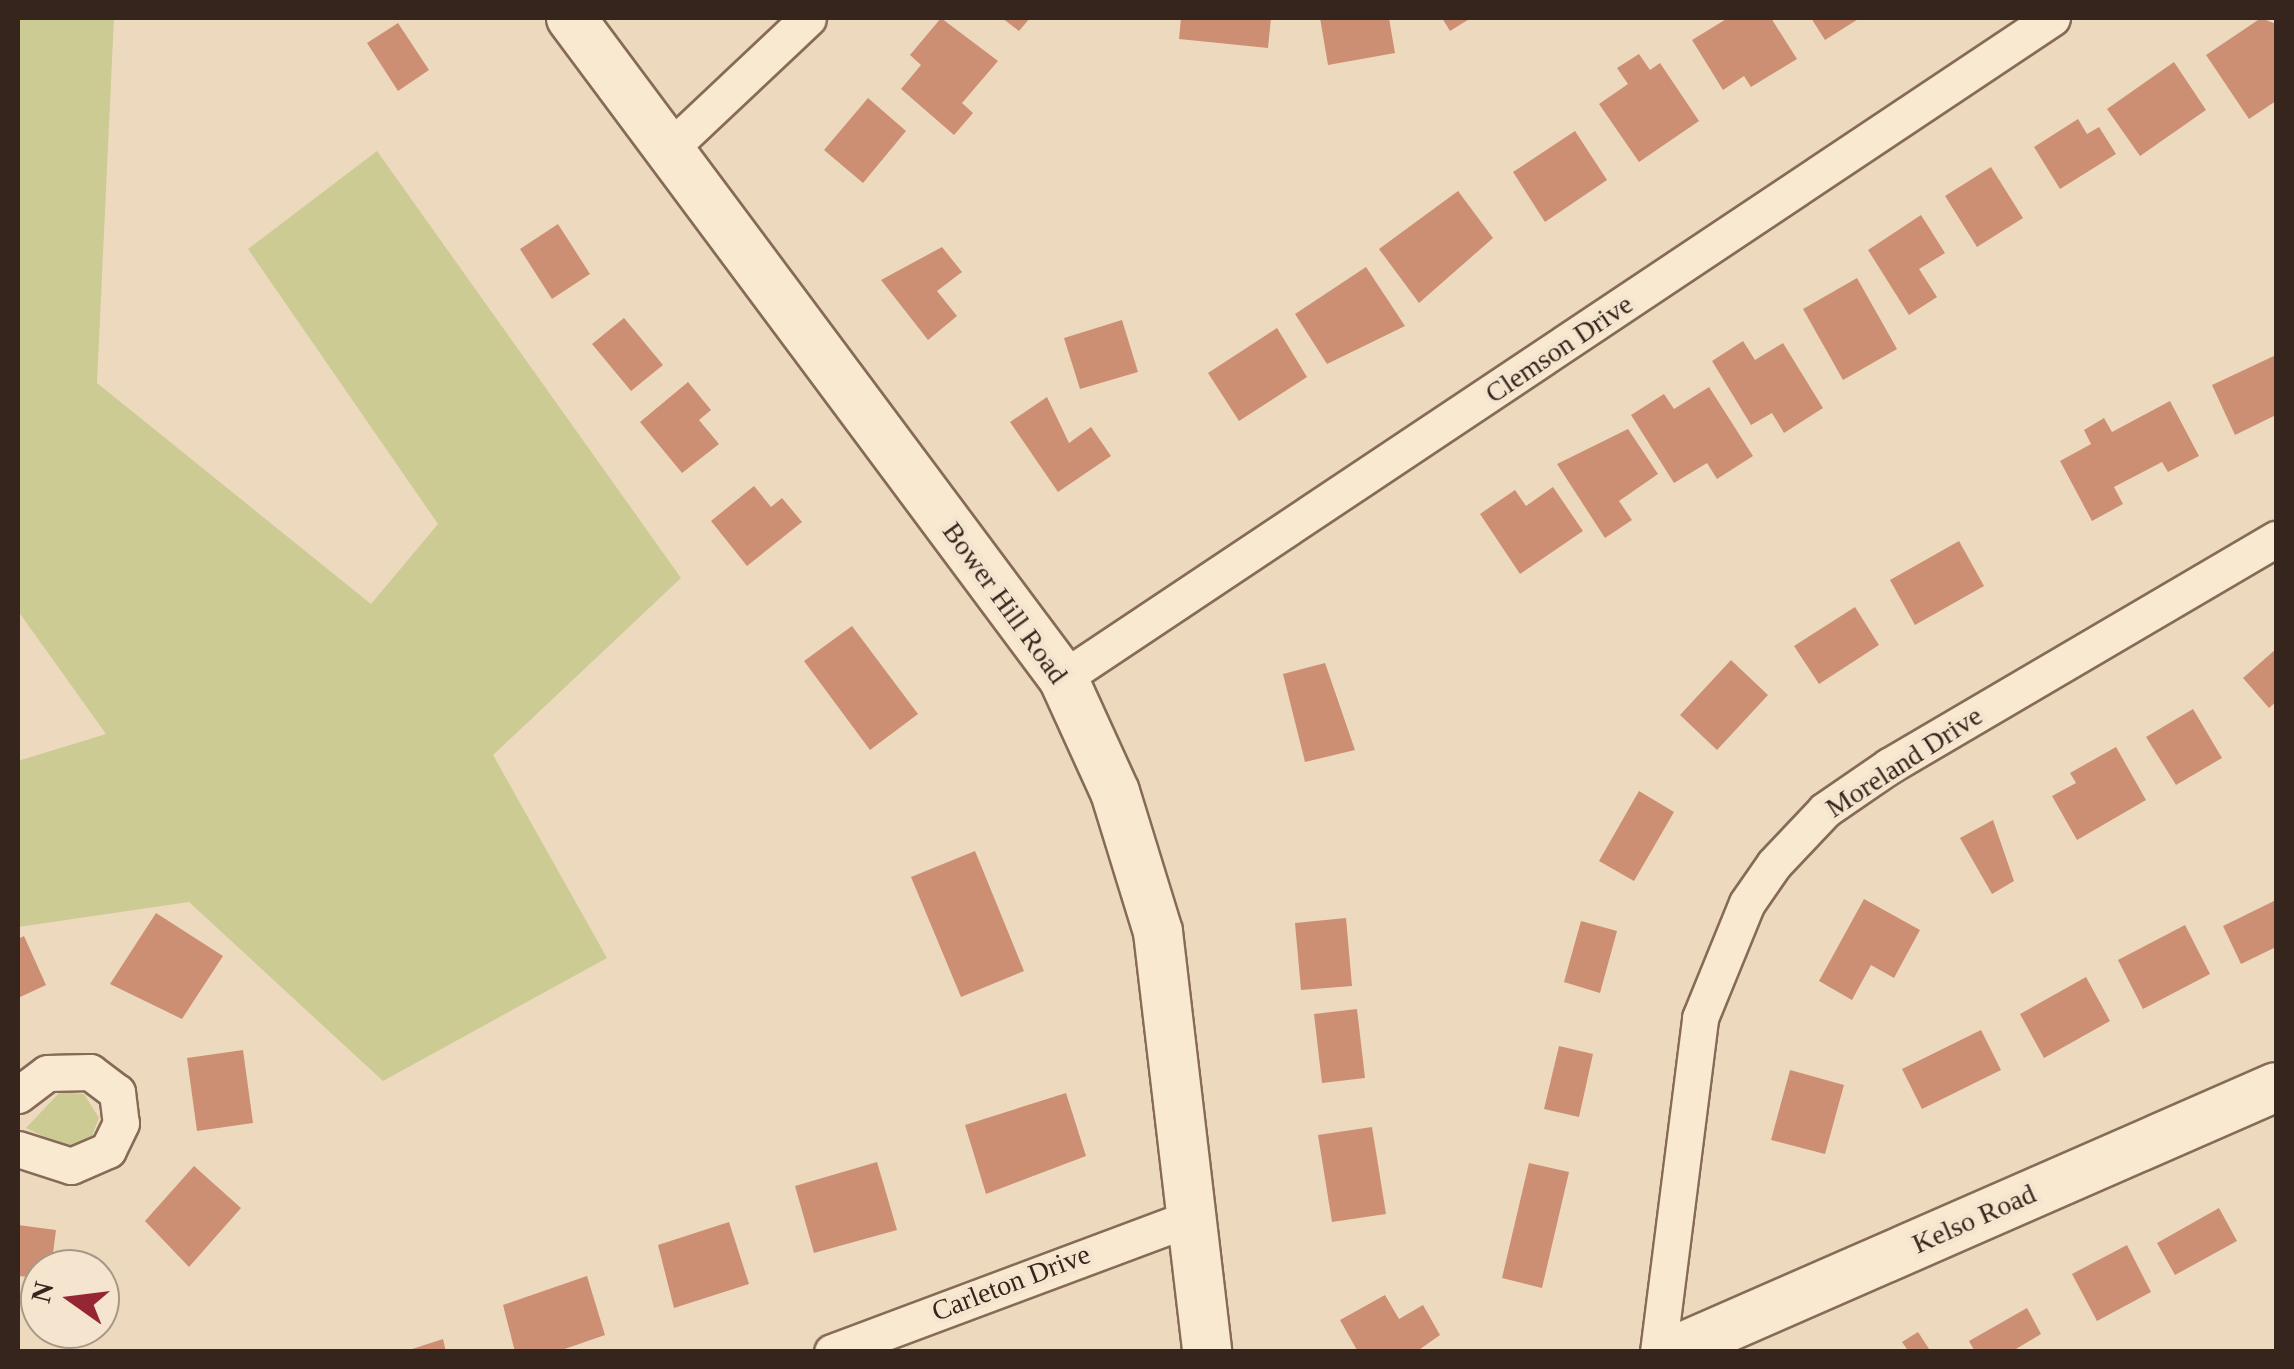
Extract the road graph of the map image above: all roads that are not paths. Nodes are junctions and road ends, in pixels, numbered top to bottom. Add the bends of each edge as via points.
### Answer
1 (571, 18) edge
2 (808, 18) edge
3 (2052, 18) edge
4 (666, 152) junction
5 (2276, 539) edge
6 (1063, 678) junction
7 (2276, 1087) edge
8 (18, 1095) edge
9 (18, 1149) edge
10 (1191, 1218) junction
11 (832, 1352) edge
12 (1207, 1352) edge
13 (1658, 1352) edge
14 (1671, 1352) edge

1 - 4 main road, Bower Hill Road
2 - 4 street
3 - 6 street, Clemson Drive
4 - 6 main road, Bower Hill Road
5 - 13 street, Moreland Drive via 1889,766 1824,810 1774,864 1747,903 1700,1018
6 - 10 main road, Bower Hill Road via 1115,792 1158,932
7 - 14 main road, Kelso Road
8 - 9 street via 48,1072 90,1072 117,1092 121,1123 108,1150 71,1166
10 - 11 street, Carleton Drive
10 - 12 main road, Bower Hill Road

